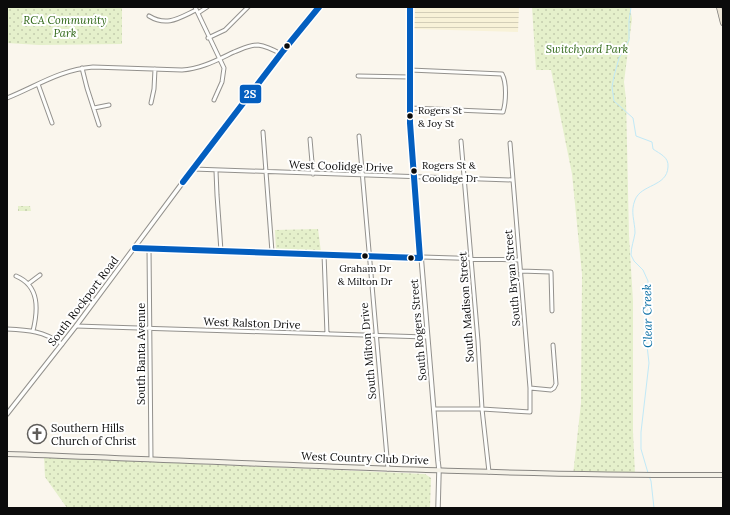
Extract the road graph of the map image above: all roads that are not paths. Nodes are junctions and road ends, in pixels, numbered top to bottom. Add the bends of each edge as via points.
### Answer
1 (207, 7) edge
2 (248, 7) edge
3 (319, 7) edge
4 (410, 7) edge
5 (719, 7) edge
6 (196, 10) edge
7 (148, 16) dead end
8 (723, 19) edge
9 (208, 38) junction
10 (281, 54) junction
11 (219, 59) junction
12 (82, 68) junction
13 (155, 69) junction
14 (410, 70) junction
15 (358, 76) dead end
16 (410, 77) junction
17 (38, 84) junction
18 (7, 98) edge
19 (214, 100) dead end
20 (150, 103) dead end
21 (110, 105) dead end
22 (94, 108) junction
23 (410, 108) junction
24 (52, 123) dead end
25 (100, 125) dead end
26 (263, 132) dead end
27 (359, 136) dead end
28 (310, 139) dead end
29 (461, 141) dead end
30 (510, 143) dead end
31 (193, 169) junction
32 (216, 170) junction
33 (265, 172) junction
34 (313, 174) junction
35 (362, 176) junction
36 (414, 177) junction
37 (464, 178) junction
38 (512, 180) junction
39 (135, 248) junction
40 (149, 248) junction
41 (221, 251) junction
42 (272, 252) junction
43 (324, 254) junction
44 (369, 256) junction
45 (420, 258) junction
46 (471, 259) junction
47 (519, 260) junction
48 (520, 271) junction
49 (40, 275) dead end
50 (16, 276) dead end
51 (28, 284) junction
52 (552, 311) dead end
53 (76, 326) junction
54 (151, 328) junction
55 (7, 329) edge
56 (34, 331) junction
57 (327, 334) junction
58 (376, 336) junction
59 (426, 337) junction
60 (62, 344) junction
61 (553, 344) dead end
62 (530, 388) junction
63 (434, 409) junction
64 (482, 410) junction
65 (7, 414) edge
66 (7, 454) edge
67 (151, 459) junction
68 (388, 469) junction
69 (439, 470) junction
70 (489, 472) junction
71 (723, 475) edge
72 (438, 508) edge

1 - 6 street
2 - 9 street via 225,30
3 - 10 street, South Rockport Road
4 - 14 street, South Rogers Street
5 - 8 main road
6 - 7 street via 170,21 159,21
6 - 9 street
9 - 11 street
10 - 11 street via 266,46 255,45
10 - 31 street, South Rockport Road
11 - 13 street via 193,69
11 - 19 street via 223,65 224,76
12 - 13 street
12 - 17 street via 58,74
12 - 22 street
13 - 20 street
14 - 16 street, South Rogers Street
14 - 23 street via 502,74 505,84 503,112
15 - 16 street
16 - 23 street, South Rogers Street
17 - 18 street
17 - 24 street
21 - 22 street
22 - 25 street
23 - 36 street, South Rogers Street
26 - 33 street
27 - 35 street, South Milton Drive
28 - 34 street
29 - 37 street, South Madison Street
30 - 38 street, South Bryan Street
31 - 32 street, West Coolidge Drive
31 - 39 street, South Rockport Road
32 - 33 street, West Coolidge Drive
32 - 41 street
33 - 34 street, West Coolidge Drive
33 - 42 street
34 - 35 street, West Coolidge Drive
35 - 36 street, West Coolidge Drive
35 - 44 street, South Milton Drive
36 - 37 street, West Coolidge Drive
36 - 45 street, South Rogers Street
37 - 38 street, West Coolidge Drive
37 - 46 street, South Madison Street
38 - 47 street, South Bryan Street
39 - 40 street
39 - 53 street, South Rockport Road
40 - 41 street
40 - 54 street, South Banta Avenue
41 - 42 street
42 - 43 street
43 - 44 street
43 - 57 street
44 - 45 street
44 - 58 street, South Milton Drive
45 - 46 street
45 - 59 street, South Rogers Street
46 - 47 street
46 - 64 street, South Madison Street
47 - 48 street, South Bryan Street
48 - 52 street via 551,272
48 - 62 street, South Bryan Street
49 - 51 street
50 - 51 street
51 - 56 street via 37,307
53 - 54 street, West Ralston Drive
53 - 60 street, South Rockport Road
54 - 57 street, West Ralston Drive
54 - 67 street, South Banta Avenue
55 - 56 street
56 - 60 street via 50,336
57 - 58 street, West Ralston Drive
58 - 59 street, West Ralston Drive
58 - 68 street, South Milton Drive
59 - 63 street, South Rogers Street
60 - 65 street, South Rockport Road
61 - 62 street via 556,384 554,388
62 - 64 street, South Bryan Street via 530,412
63 - 64 street
63 - 69 street, South Rogers Street
64 - 70 street, South Madison Street
66 - 67 main road, West Country Club Drive
67 - 68 main road, West Country Club Drive
68 - 69 main road, West Country Club Drive
69 - 70 main road, West Country Club Drive
69 - 72 street, South Rogers Street
70 - 71 main road, West Country Club Drive via 643,476

